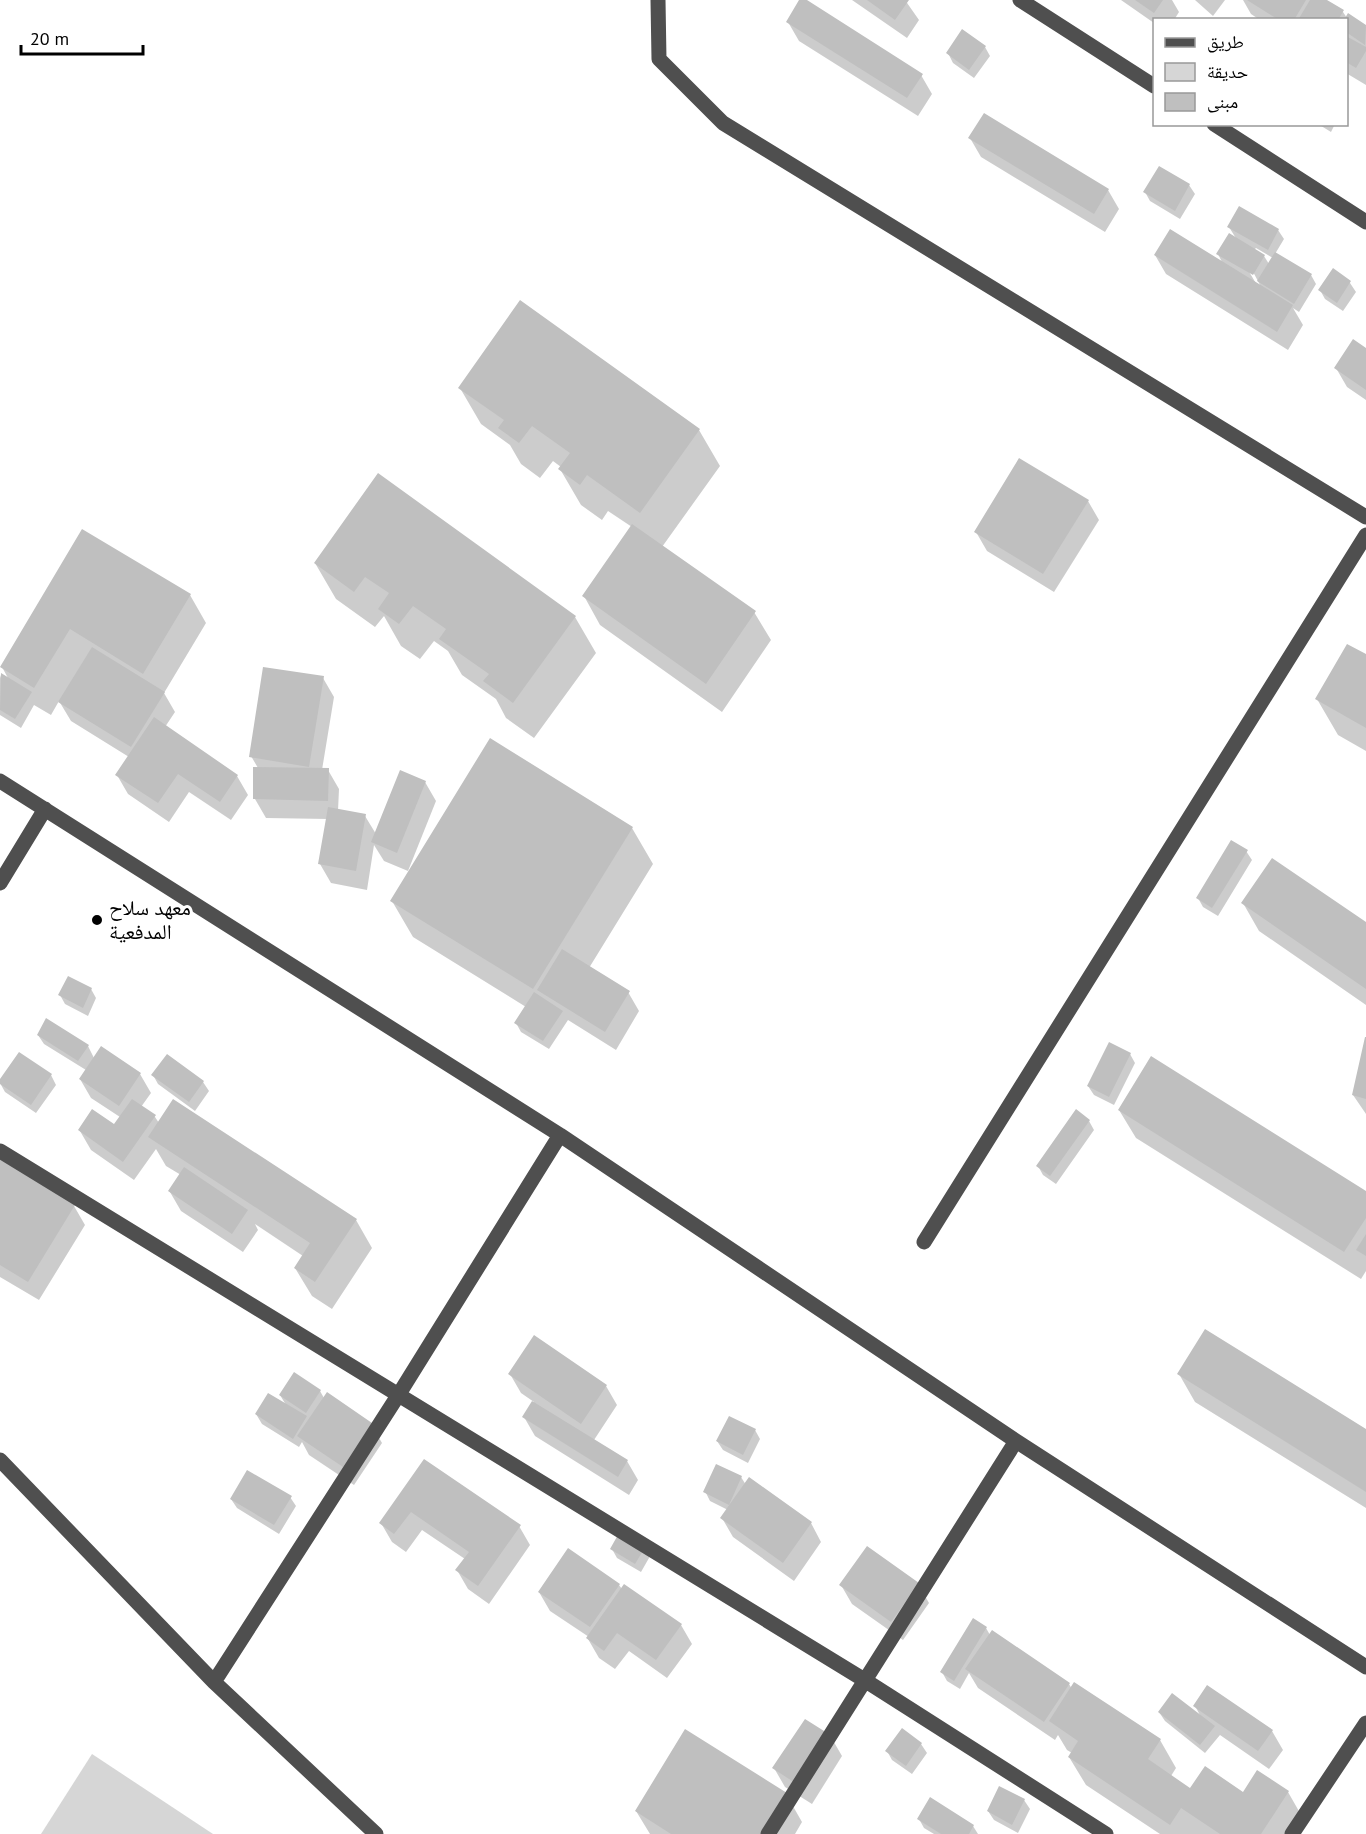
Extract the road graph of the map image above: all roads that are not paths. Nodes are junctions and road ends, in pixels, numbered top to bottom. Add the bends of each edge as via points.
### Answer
1 (658, 0) edge
2 (1020, 0) edge
3 (1153, 85) edge
4 (1217, 126) edge
5 (1366, 222) edge
6 (1366, 516) edge
7 (1366, 535) edge
8 (0, 781) edge
9 (45, 809) junction
10 (0, 883) edge
11 (560, 1135) junction
12 (0, 1151) edge
13 (924, 1242) dead end
14 (399, 1394) junction
15 (1016, 1441) junction
16 (0, 1460) edge
17 (1366, 1667) edge
18 (866, 1681) junction
19 (214, 1682) junction
20 (1366, 1723) edge
21 (376, 1834) edge
22 (768, 1834) edge
23 (1106, 1834) edge
24 (1292, 1834) edge

1 - 6 street via 659,59 723,123
2 - 3 street
4 - 5 street
7 - 13 street
8 - 9 street
9 - 10 street
9 - 11 street
11 - 14 street
11 - 15 street
12 - 14 street
14 - 18 street
14 - 19 street
15 - 17 street
15 - 18 street
16 - 19 street
18 - 22 street
18 - 23 street
19 - 21 street
20 - 24 street

